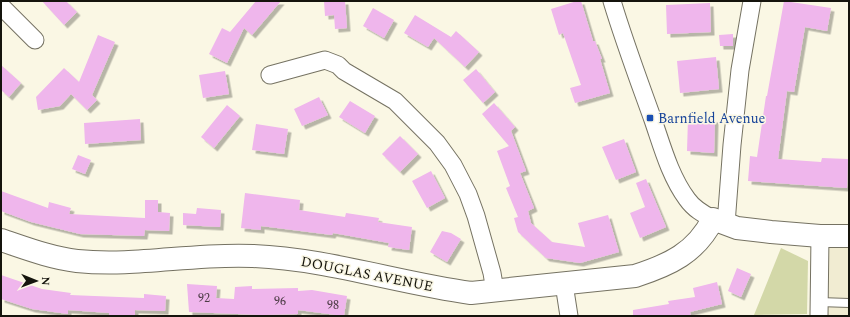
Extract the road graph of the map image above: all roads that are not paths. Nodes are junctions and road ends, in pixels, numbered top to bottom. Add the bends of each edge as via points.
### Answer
1 (612, 1) edge
2 (752, 1) edge
3 (1, 6) edge
4 (35, 40) dead end
5 (270, 75) dead end
6 (720, 221) junction
7 (820, 236) junction
8 (849, 236) edge
9 (1, 240) edge
10 (564, 284) junction
11 (495, 291) junction
12 (849, 303) edge
13 (819, 309) edge
14 (569, 316) edge

1 - 6 street via 652,118 678,184 687,200 698,211
2 - 6 street
3 - 4 street
5 - 11 street via 325,60 338,65 395,101 437,143 460,177 484,241
6 - 7 street via 744,229
6 - 10 street, DOUGLAS AVENUE via 678,259 660,268 635,276
7 - 8 street
7 - 13 street
9 - 11 street, DOUGLAS AVENUE via 76,261 253,256 338,267 448,290 471,293
10 - 11 street, DOUGLAS AVENUE
10 - 14 street
12 - 13 lane

